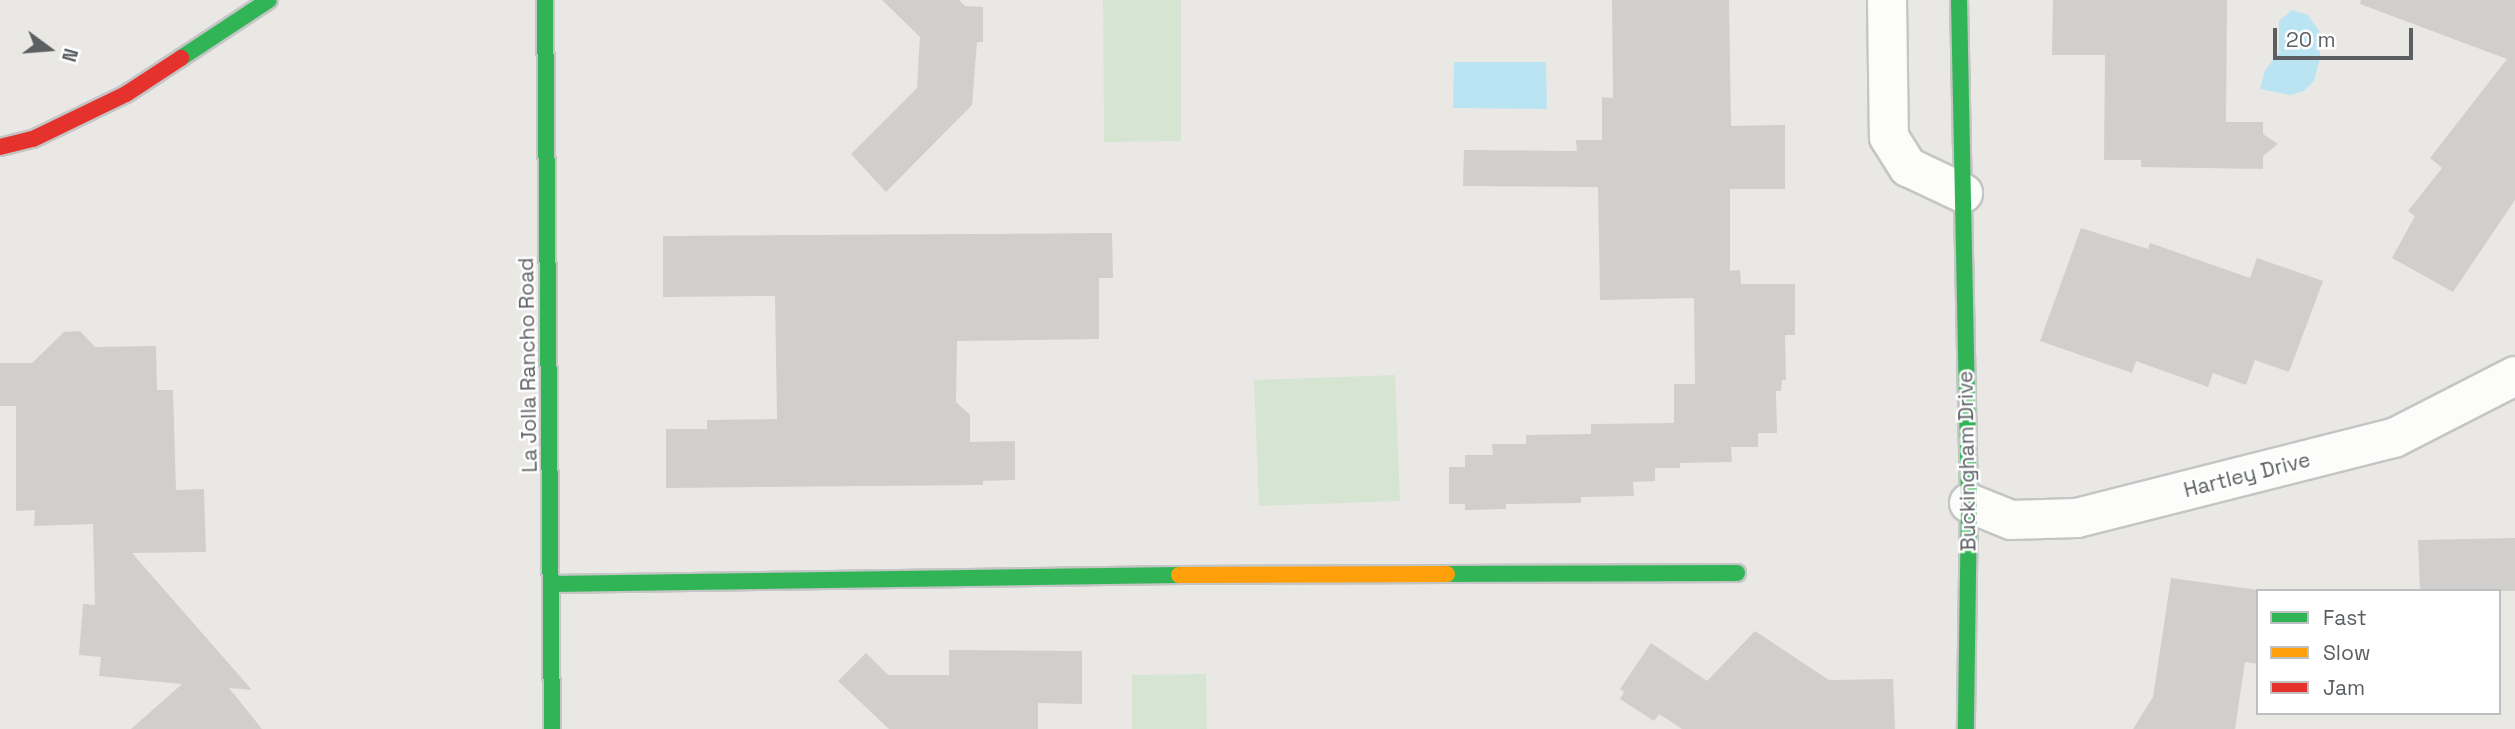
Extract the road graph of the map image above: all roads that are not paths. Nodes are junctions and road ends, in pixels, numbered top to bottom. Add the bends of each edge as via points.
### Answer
1 (269, 0) edge
2 (545, 0) edge
3 (1886, 0) edge
4 (1959, 0) edge
5 (0, 147) edge
6 (1963, 193) junction
7 (2515, 376) edge
8 (1969, 503) junction
9 (1737, 573) dead end
10 (551, 584) junction
11 (552, 729) edge
12 (1966, 729) edge

1 - 5 street via 126,94 33,139
2 - 10 street, La Jolla Rancho Road
3 - 6 street via 1889,137 1908,167
4 - 6 street, Buckingham Drive
6 - 8 street, Buckingham Drive
7 - 8 street, Hartley Drive via 2394,438 2077,518 2011,520
8 - 12 street, Buckingham Drive
9 - 10 street via 1092,575
10 - 11 street, La Jolla Rancho Road

